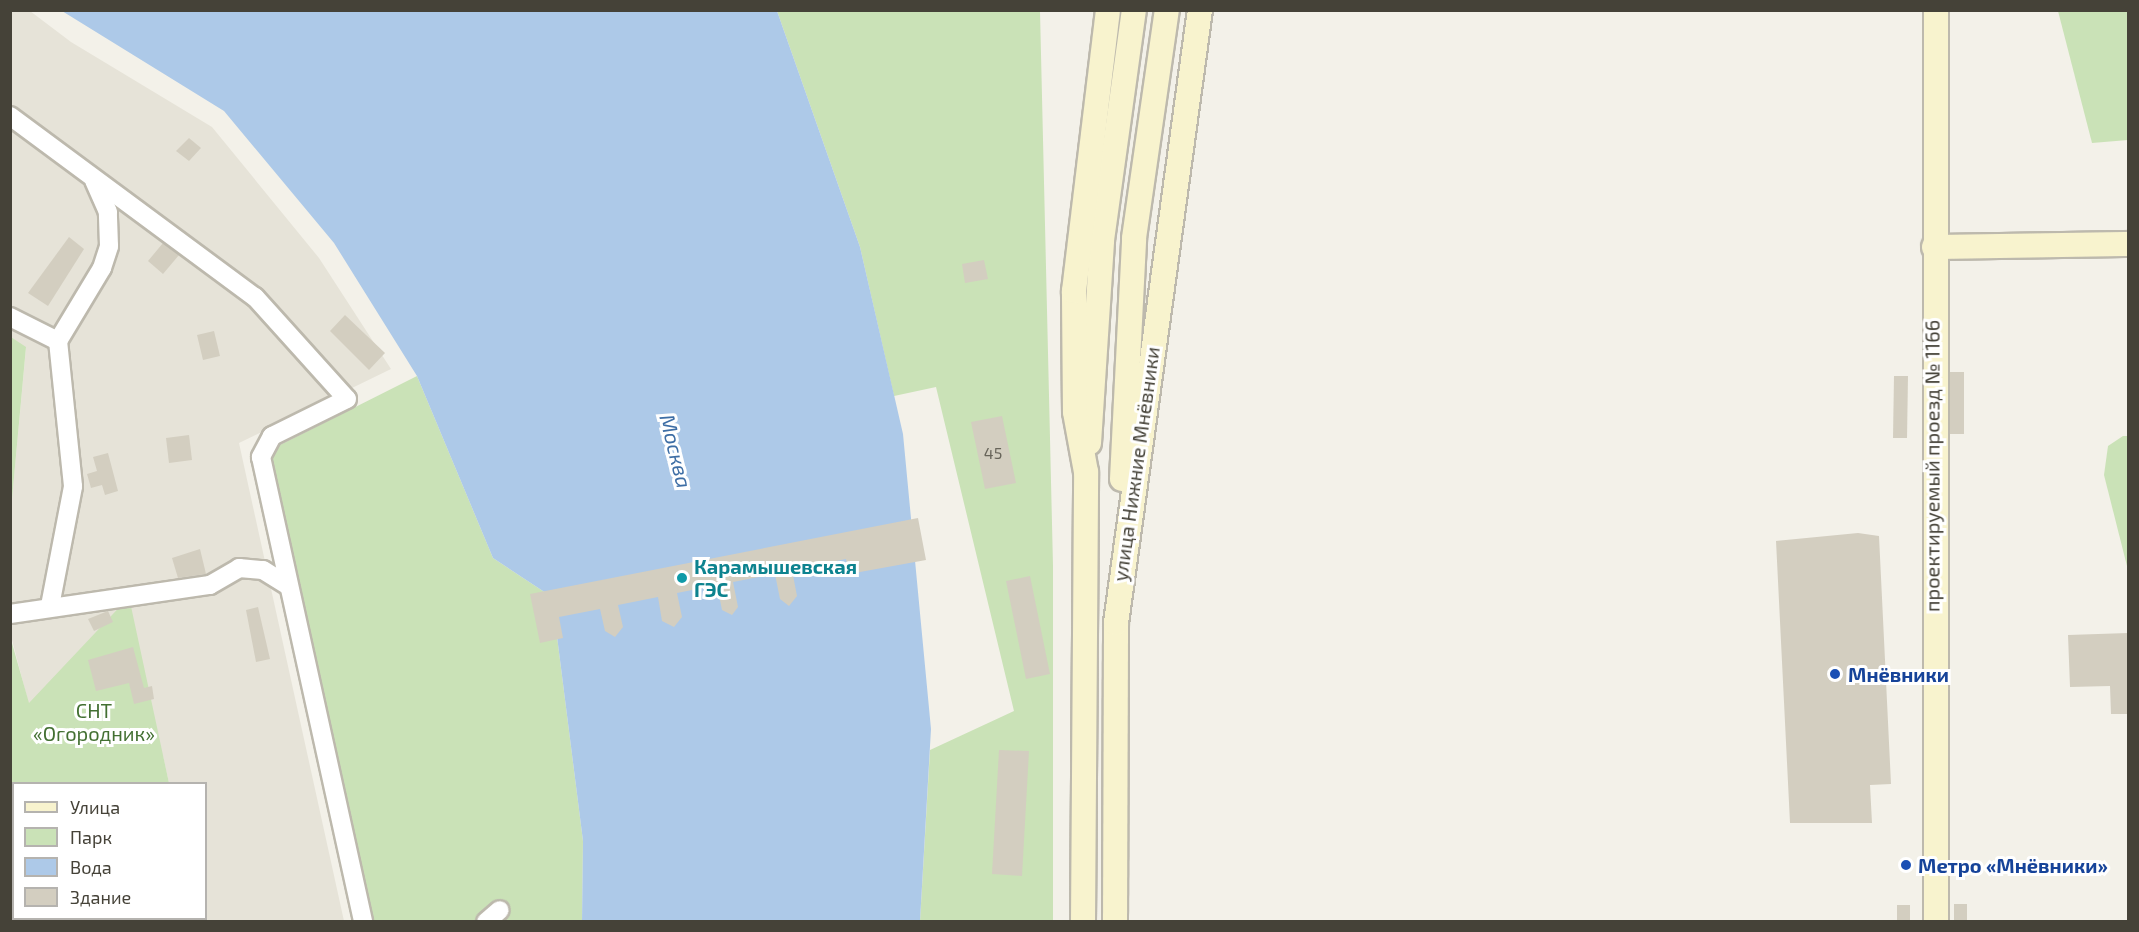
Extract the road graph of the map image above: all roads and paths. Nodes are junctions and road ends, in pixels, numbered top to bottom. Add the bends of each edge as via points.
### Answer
1 (1108, 10) edge
2 (1134, 10) edge
3 (1167, 10) edge
4 (1200, 10) edge
5 (1936, 10) edge
6 (10, 116) edge
7 (90, 175) junction
8 (2128, 244) edge
9 (1934, 248) junction
10 (10, 317) edge
11 (58, 341) junction
12 (1086, 472) junction
13 (287, 585) junction
14 (1119, 586) junction
15 (50, 606) junction
16 (10, 614) edge
17 (363, 921) edge
18 (1083, 921) edge
19 (1115, 921) edge
20 (1936, 921) edge

1 - 12 main road, улица Нижние Мнёвники via 1074,291 1075,412
2 - 12 main road via 1102,240
3 - 14 main road via 1134,238
4 - 14 main road, улица Нижние Мнёвники
5 - 9 main road, проектируемый проезд № 1166
6 - 7 street
7 - 11 street via 106,204 109,246 102,268
7 - 13 street via 255,297 347,399 272,436 263,447
8 - 9 main road
9 - 20 main road, проектируемый проезд № 1166
10 - 11 street
11 - 15 street via 73,486 62,561
12 - 18 main road, улица Нижние Мнёвники
13 - 15 street via 263,570 240,568 210,585
13 - 17 street
14 - 19 main road, улица Нижние Мнёвники
15 - 16 street

